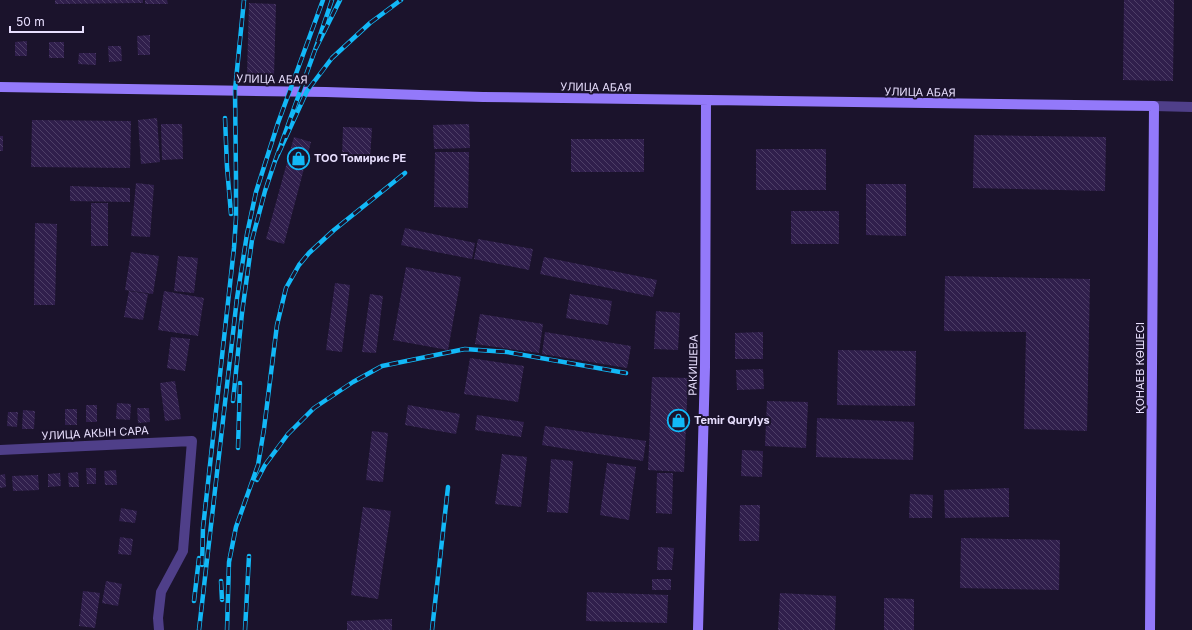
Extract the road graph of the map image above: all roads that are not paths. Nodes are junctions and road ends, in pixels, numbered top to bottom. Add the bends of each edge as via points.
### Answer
1 (0, 87) edge
2 (706, 100) junction
3 (1154, 106) junction
4 (1192, 107) edge
5 (0, 450) edge
6 (159, 630) edge
7 (698, 630) edge
8 (1150, 630) edge

1 - 2 street, УЛИЦА АБАЯ
2 - 3 street, УЛИЦА АБАЯ
2 - 7 street, РАКИШЕВА via 705,374
3 - 4 street, УЛИЦА АБАЯ
3 - 8 street, ҚОНАЕВ КӨШЕСІ
5 - 6 street, УЛИЦА АКЫН САРА via 192,441 183,551 161,592

